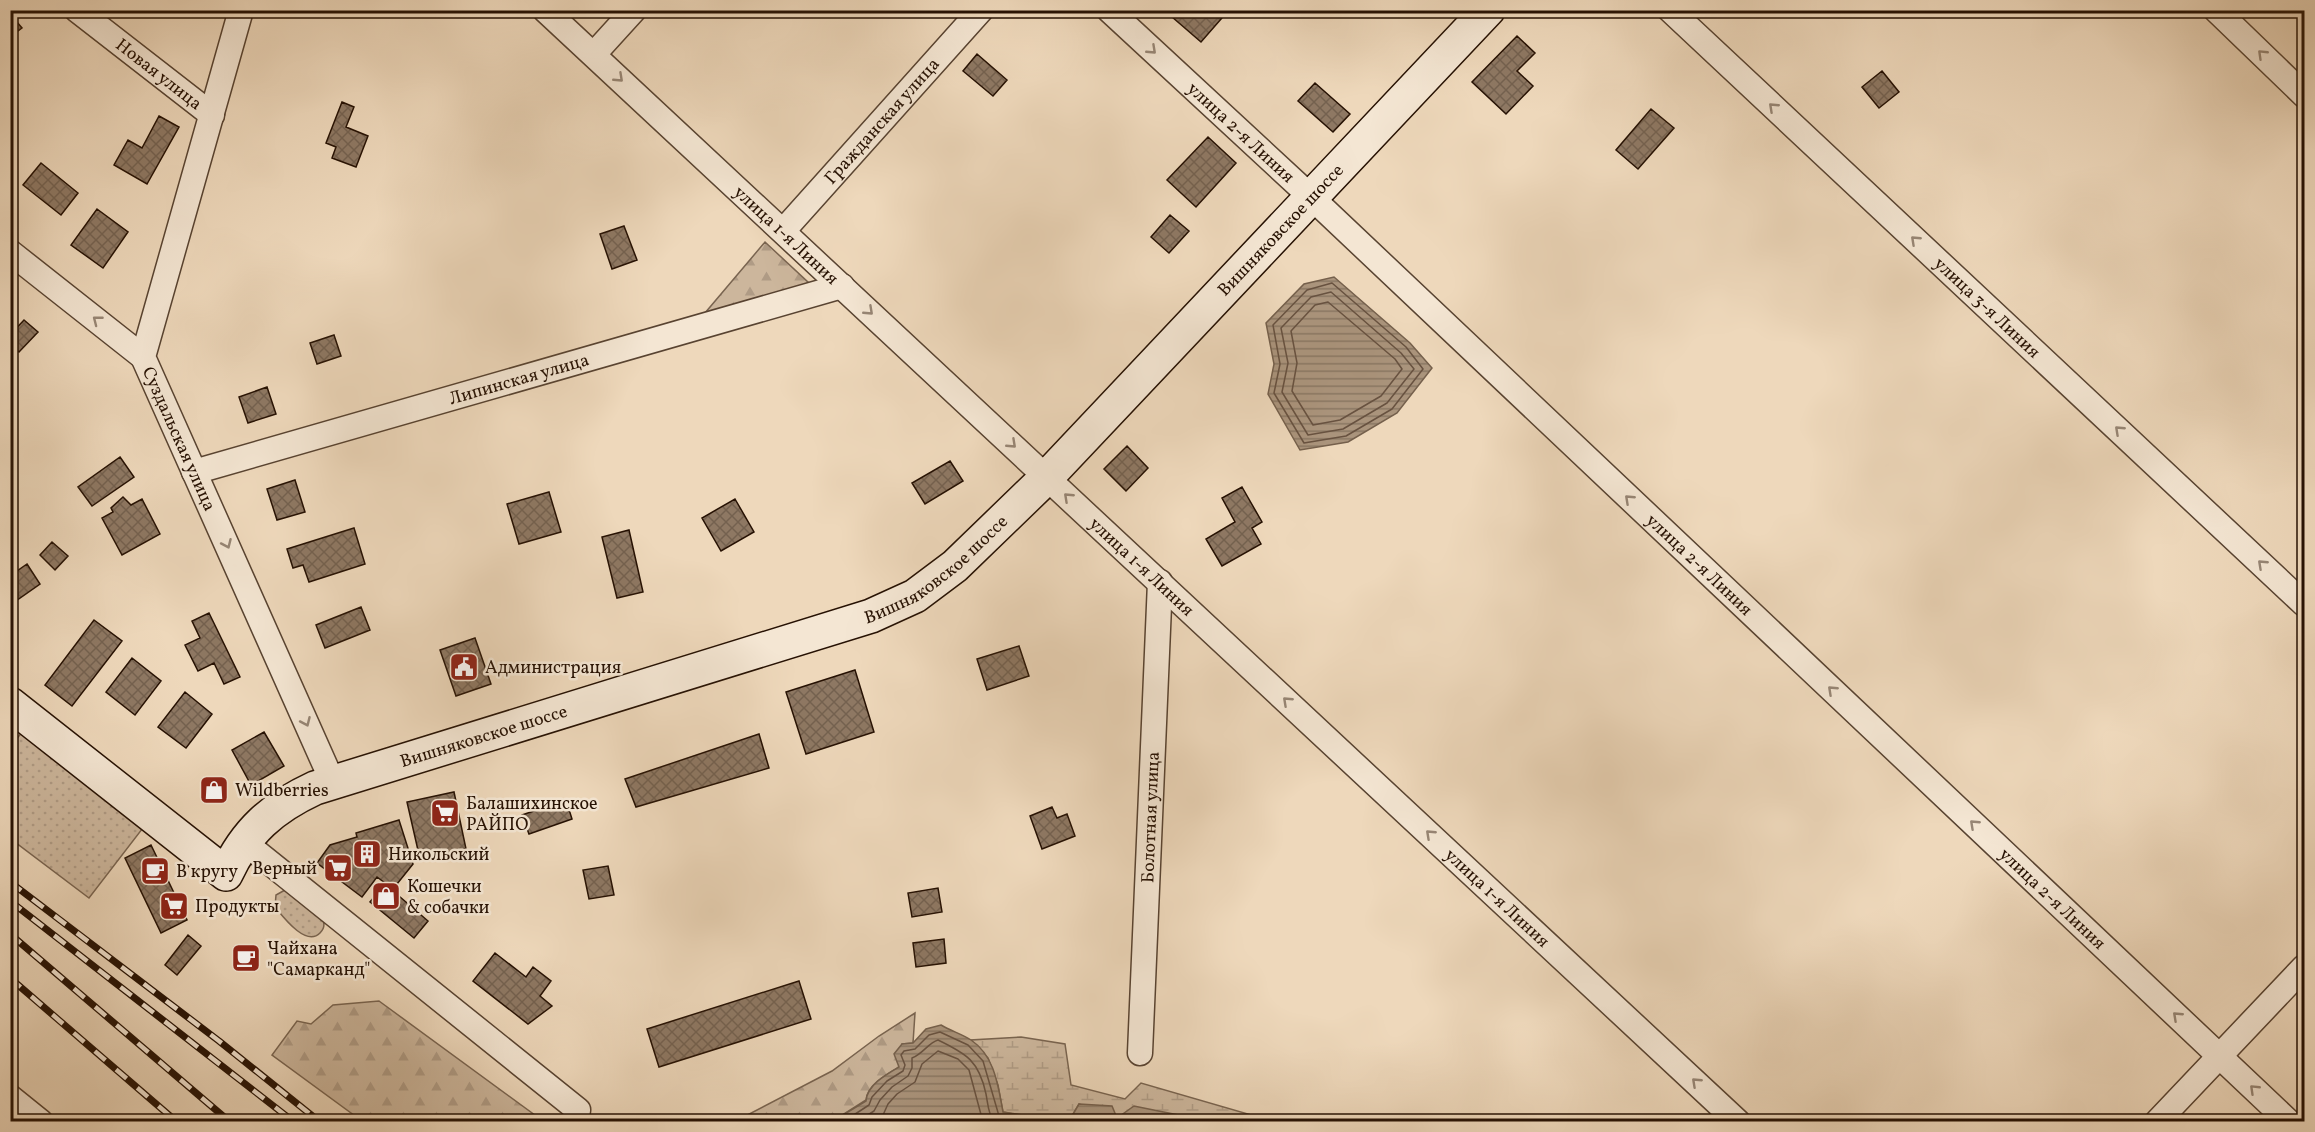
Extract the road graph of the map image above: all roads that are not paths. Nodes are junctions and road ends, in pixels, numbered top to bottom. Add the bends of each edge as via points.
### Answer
1 (77, 10) edge
2 (241, 10) edge
3 (545, 10) edge
4 (634, 10) edge
5 (981, 10) edge
6 (1109, 10) edge
7 (1488, 10) edge
8 (1670, 10) edge
9 (2216, 10) edge
10 (594, 54) junction
11 (2304, 94) edge
12 (212, 115) junction
13 (1311, 197) junction
14 (783, 231) junction
15 (10, 252) edge
16 (842, 286) junction
17 (142, 357) junction
18 (194, 472) junction
19 (1047, 477) junction
20 (1160, 582) junction
21 (2304, 604) edge
22 (10, 704) edge
23 (333, 783) junction
24 (243, 842) junction
25 (2304, 968) edge
26 (1140, 1053) dead end
27 (2219, 1056) junction
28 (10, 1096) edge
29 (41, 1122) edge
30 (576, 1122) edge
31 (1738, 1122) edge
32 (2157, 1122) edge
33 (2289, 1122) edge

1 - 12 street, Новая улица
2 - 12 street, Суздальская улица
3 - 10 street, улица 1-я Линия
4 - 10 street
5 - 14 street, Гражданская улица
6 -> 13 street, улица 2-я Линия
7 - 13 street, Вишняковское шоссе
21 -> 8 street, улица 3-я Линия
11 -> 9 street
10 -> 14 street, улица 1-я Линия
12 - 17 street, Суздальская улица
13 - 19 street, Вишняковское шоссе
27 -> 13 street, улица 2-я Линия
14 - 16 street, улица 1-я Линия
17 -> 15 street
16 - 18 street, Липинская улица
16 -> 19 street, улица 1-я Линия
17 - 18 street, Суздальская улица
18 -> 23 street, Суздальская улица
20 -> 19 street, улица 1-я Линия
19 - 23 street, Вишняковское шоссе via 955,566 896,606
20 - 26 street, Болотная улица
31 -> 20 street, улица 1-я Линия
22 - 24 street, Вишняковское шоссе via 226,874
23 - 24 street, Вишняковское шоссе via 297,796 278,808
24 - 30 street via 578,1110
25 - 27 street
27 - 32 street
33 -> 27 street, улица 2-я Линия
28 - 29 street

